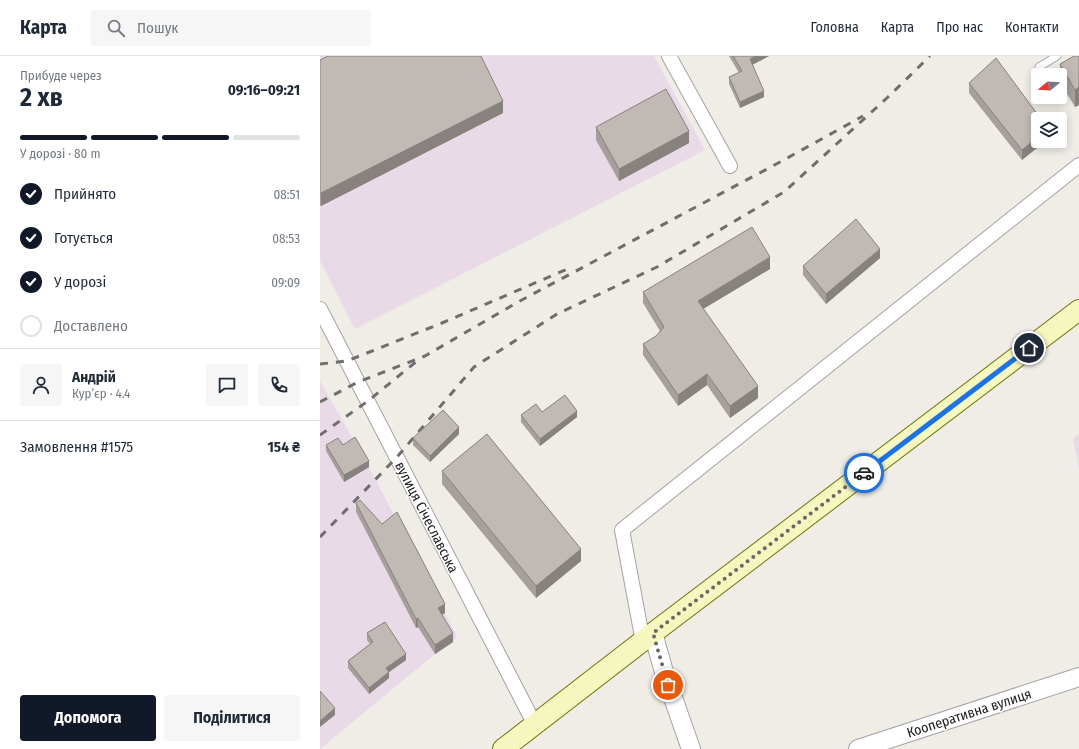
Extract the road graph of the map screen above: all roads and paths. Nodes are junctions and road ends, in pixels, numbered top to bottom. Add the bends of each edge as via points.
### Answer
1 (669, 56) edge
2 (1057, 56) edge
3 (1039, 66) dead end
4 (1079, 165) edge
5 (730, 166) dead end
6 (320, 309) edge
7 (1079, 310) edge
8 (648, 637) junction
9 (1079, 677) edge
10 (535, 725) junction
11 (503, 749) edge
12 (691, 749) edge
13 (858, 749) edge

1 - 5 street
2 - 3 lane
4 - 8 street via 622,530
6 - 10 street, вулиця Січеславська
7 - 8 main road
8 - 10 main road
8 - 12 street via 664,672
9 - 13 street, Кооперативна вулиця
10 - 11 main road

